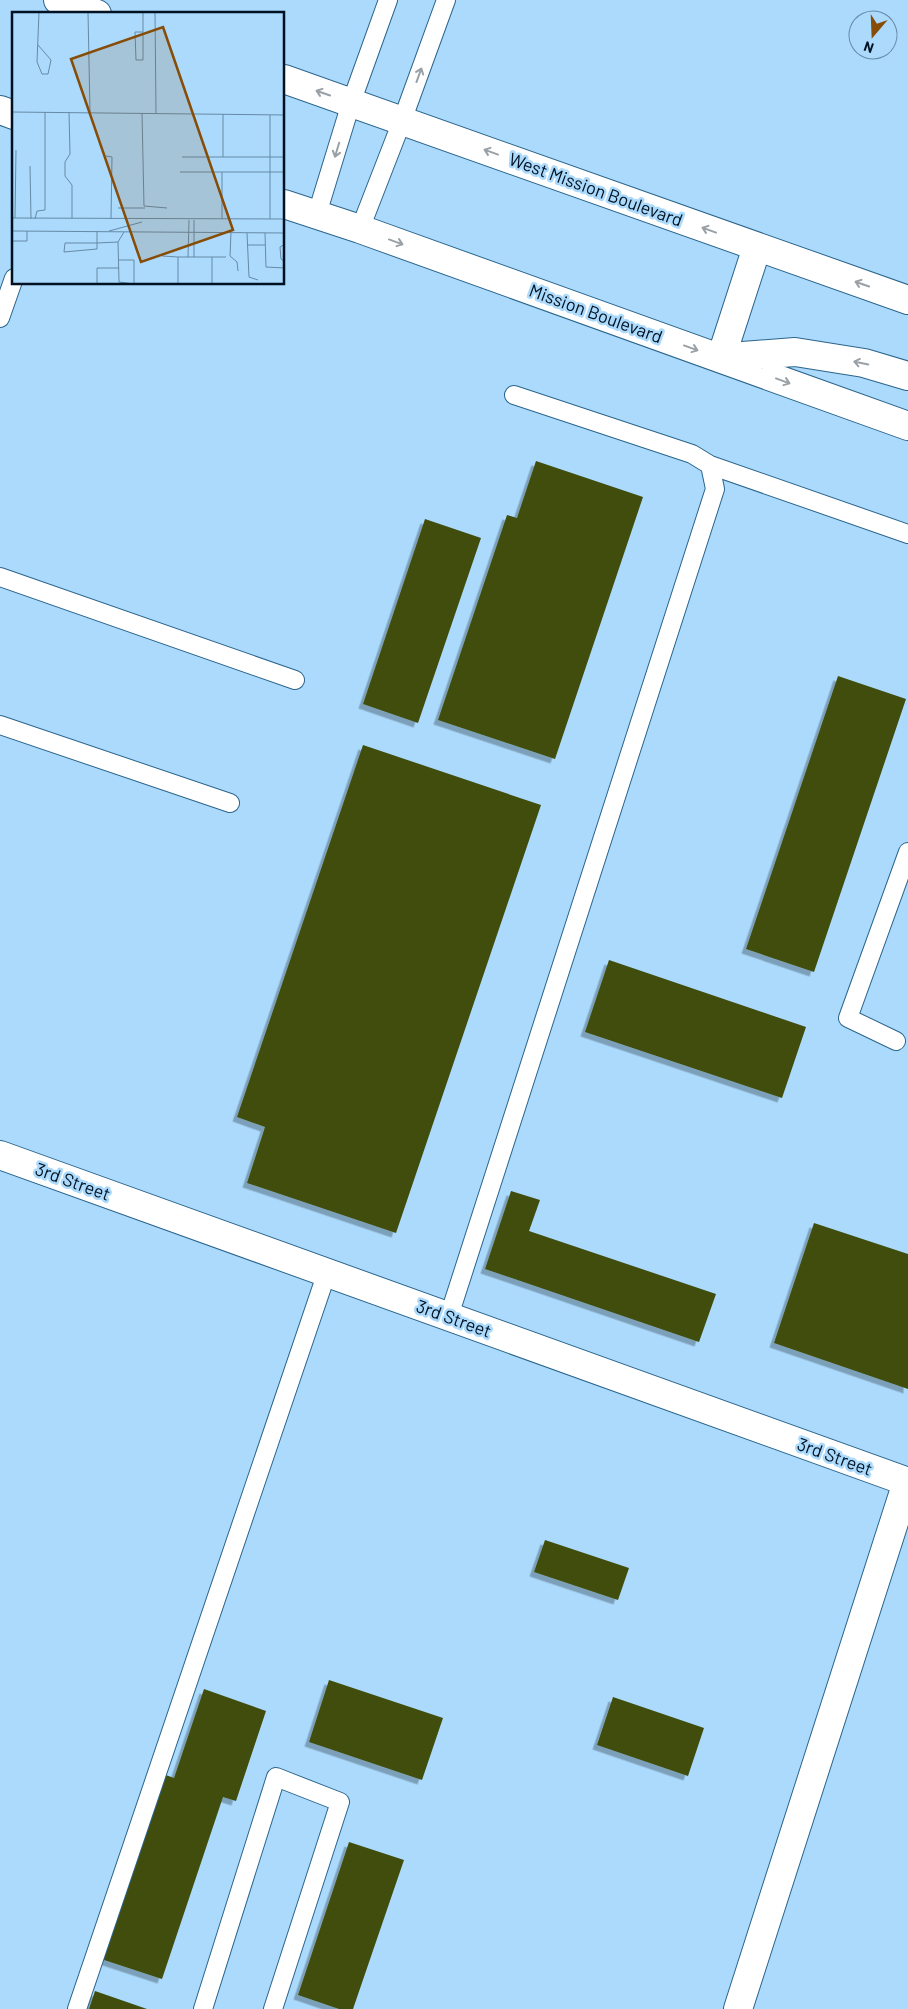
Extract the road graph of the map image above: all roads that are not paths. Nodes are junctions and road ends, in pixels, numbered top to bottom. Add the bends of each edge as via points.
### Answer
1 (58, 0) edge
2 (388, 0) edge
3 (446, 0) edge
4 (92, 12) edge
5 (285, 79) edge
6 (351, 103) junction
7 (0, 110) edge
8 (12, 114) edge
9 (402, 120) junction
10 (285, 204) edge
11 (317, 214) junction
12 (360, 229) junction
13 (757, 247) junction
14 (12, 284) edge
15 (908, 300) edge
16 (0, 318) edge
17 (721, 358) junction
18 (908, 376) edge
19 (514, 395) dead end
20 (908, 426) edge
21 (710, 465) junction
22 (908, 534) edge
23 (0, 577) edge
24 (296, 680) dead end
25 (0, 725) edge
26 (230, 803) dead end
27 (908, 852) edge
28 (896, 1041) dead end
29 (0, 1155) edge
30 (326, 1272) junction
31 (449, 1316) junction
32 (908, 1482) edge
33 (77, 2009) edge
34 (203, 2009) edge
35 (273, 2009) edge
36 (738, 2009) edge

1 - 4 main road
2 - 6 lane
9 -> 3 lane
6 -> 5 main road, West Mission Boulevard
6 - 9 main road, West Mission Boulevard
6 -> 11 lane
7 - 8 main road
9 - 12 lane
13 -> 9 main road, West Mission Boulevard
10 - 11 main road, Mission Boulevard
11 - 12 main road, Mission Boulevard
12 -> 17 main road, Mission Boulevard
15 -> 13 main road, West Mission Boulevard
13 - 17 main road
14 - 16 lane
18 -> 17 main road via 864,363 795,352
17 -> 20 main road, Mission Boulevard
19 - 21 lane via 692,454
21 - 22 lane
21 - 31 lane via 715,489
23 - 24 lane
25 - 26 lane
27 - 28 lane via 848,1018
29 - 30 main road, 3rd Street
30 - 31 main road, 3rd Street
30 - 33 lane
31 - 32 main road, 3rd Street
32 - 36 main road
34 - 35 lane via 276,1777 340,1802

